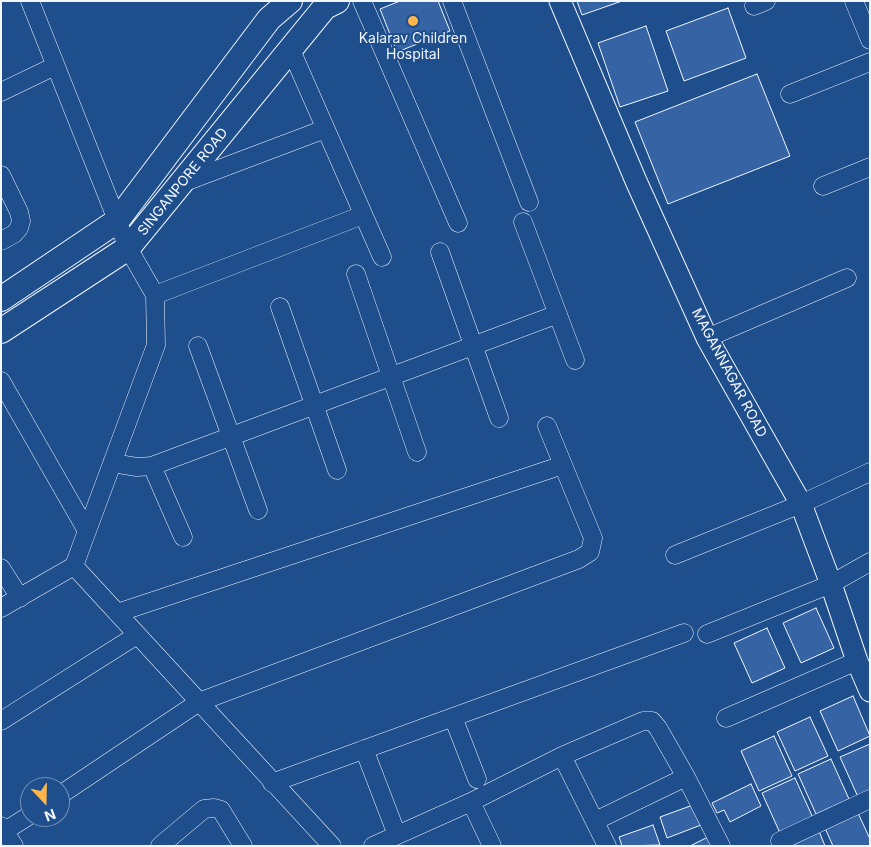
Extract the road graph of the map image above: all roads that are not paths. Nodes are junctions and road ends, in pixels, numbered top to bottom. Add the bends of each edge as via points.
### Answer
1 (30, 1) edge
2 (290, 1) edge
3 (336, 1) edge
4 (362, 1) edge
5 (452, 1) edge
6 (560, 1) edge
7 (854, 1) edge
8 (870, 40) edge
9 (291, 50) junction
10 (870, 62) edge
11 (55, 66) junction
12 (1, 92) edge
13 (790, 94) dead end
14 (325, 129) junction
15 (870, 167) edge
16 (1, 175) edge
17 (182, 183) junction
18 (823, 186) dead end
19 (529, 202) dead end
20 (364, 215) junction
21 (117, 221) junction
22 (523, 222) dead end
23 (458, 224) dead end
24 (1, 241) edge
25 (128, 248) junction
26 (440, 252) dead end
27 (382, 257) dead end
28 (356, 274) dead end
29 (847, 278) dead end
30 (155, 295) junction
31 (1, 299) edge
32 (280, 307) dead end
33 (558, 314) junction
34 (1, 331) edge
35 (707, 338) junction
36 (198, 346) dead end
37 (473, 346) junction
38 (575, 360) dead end
39 (391, 376) junction
40 (1, 381) edge
41 (315, 405) junction
42 (499, 418) dead end
43 (546, 426) dead end
44 (231, 436) junction
45 (417, 452) dead end
46 (112, 463) junction
47 (563, 465) junction
48 (152, 466) junction
49 (338, 470) dead end
50 (870, 472) edge
51 (801, 504) junction
52 (258, 510) dead end
53 (87, 531) junction
54 (183, 537) dead end
55 (675, 555) dead end
56 (870, 562) edge
57 (74, 566) junction
58 (1, 568) edge
59 (831, 584) junction
60 (20, 598) junction
61 (1, 608) edge
62 (117, 613) junction
63 (684, 634) dead end
64 (707, 634) dead end
65 (137, 635) junction
66 (865, 674) edge
67 (199, 702) junction
68 (453, 717) junction
69 (726, 718) dead end
70 (1, 721) edge
71 (364, 749) junction
72 (562, 756) junction
73 (686, 777) junction
74 (477, 779) dead end
75 (272, 783) junction
76 (70, 788) edge
77 (870, 799) edge
78 (471, 802) junction
79 (595, 821) junction
80 (20, 823) edge
81 (7, 834) edge
82 (397, 835) junction
83 (780, 841) dead end
84 (160, 846) edge
85 (243, 846) edge
86 (332, 846) edge
87 (373, 846) edge
88 (492, 846) edge
89 (607, 846) edge
90 (720, 846) edge

1 - 11 street
2 - 21 main road, SINGANPORE ROAD via 269,19
3 - 9 main road, SINGANPORE ROAD via 325,7
4 - 23 street
5 - 19 street
6 - 35 street, MAGANNAGAR ROAD
7 - 8 street
9 - 14 street
9 - 17 main road, SINGANPORE ROAD
10 - 13 street
11 - 12 street
11 - 21 street
14 - 17 street
14 - 20 street
15 - 18 street
16 - 24 street via 21,221 14,234
17 - 25 main road, SINGANPORE ROAD
20 - 27 street
20 - 30 street
21 - 25 street
21 - 31 main road, SINGANPORE ROAD
22 - 33 street
25 - 30 street
25 - 34 main road, SINGANPORE ROAD
26 - 37 street
28 - 39 street
29 - 35 street
30 - 46 street via 156,345
32 - 41 street
33 - 37 street
33 - 38 street
35 - 51 street, MAGANNAGAR ROAD
36 - 44 street
37 - 39 street
37 - 42 street
39 - 41 street
39 - 45 street
40 - 53 street
41 - 44 street
41 - 49 street
43 - 47 street
44 - 48 street
44 - 52 street
46 - 48 street
46 - 53 street
47 - 62 street
47 - 67 street via 593,538 590,552 579,559
48 - 54 street
50 - 51 street
51 - 55 street
51 - 59 street, MAGANNAGAR ROAD
53 - 57 street
56 - 59 street
57 - 60 street
57 - 62 street
58 - 60 street
59 - 64 street
59 - 66 street, MAGANNAGAR ROAD
60 - 61 street
62 - 65 street
63 - 68 street
65 - 67 street
65 - 70 street
66 - 69 street
67 - 75 street
67 - 76 street
68 - 71 street
68 - 74 street
71 - 75 street
71 - 82 street
72 - 73 street via 643,721 652,721
72 - 78 street
72 - 79 street
73 - 79 street
73 - 90 street
75 - 86 street
77 - 83 street
78 - 82 street
78 - 88 street
79 - 89 street
80 - 81 street
82 - 87 street
84 - 85 street via 204,809 214,808 222,810

